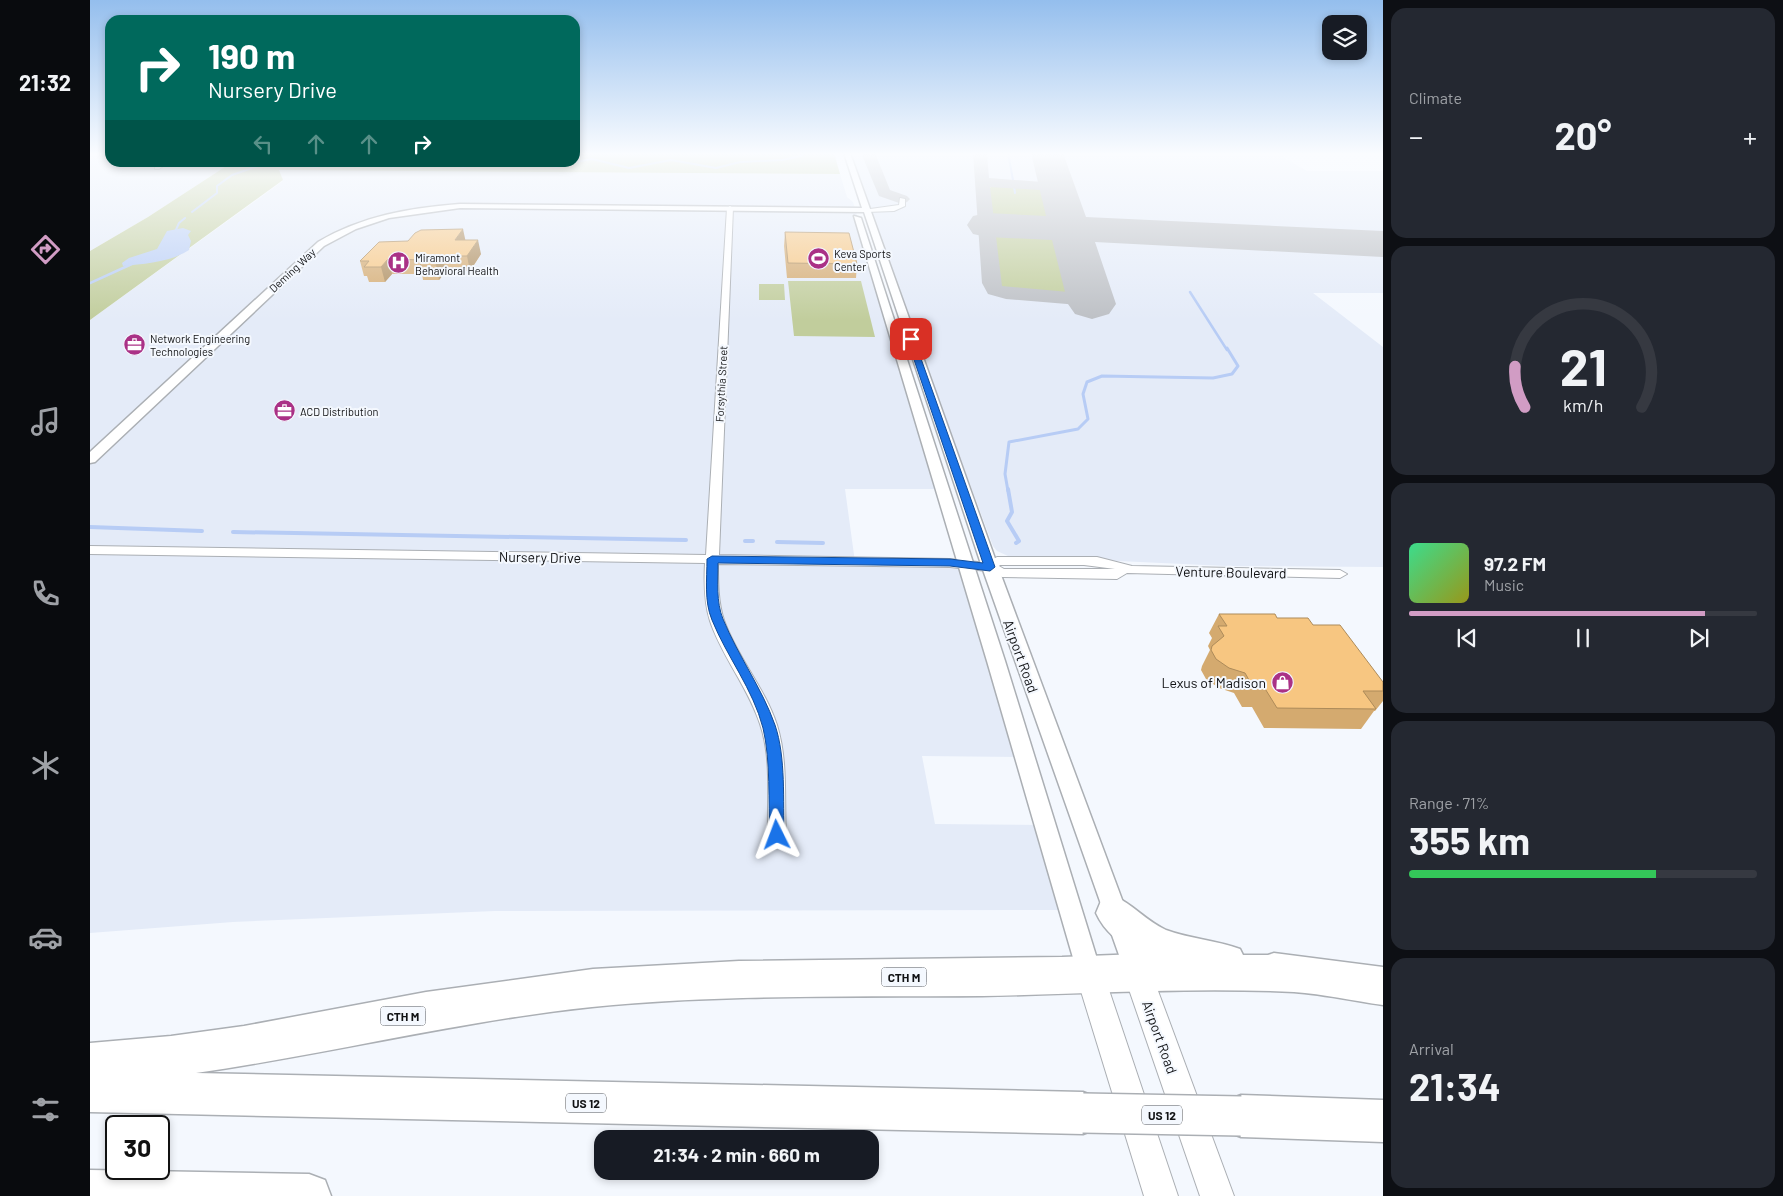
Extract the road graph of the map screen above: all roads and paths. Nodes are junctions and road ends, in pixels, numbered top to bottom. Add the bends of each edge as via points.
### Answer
1 (730, 208) edge
2 (438, 209) edge
3 (859, 209) edge
4 (859, 209) edge
5 (90, 458) edge
6 (90, 550) edge
7 (712, 559) junction
8 (966, 563) junction
9 (990, 567) junction
10 (1340, 574) dead end
11 (777, 835) dead end
12 (1114, 913) junction
13 (1137, 972) junction
14 (1291, 974) junction
15 (1090, 975) junction
16 (1383, 986) edge
17 (90, 1062) edge
18 (90, 1091) edge
19 (1383, 1121) edge
20 (1203, 1156) joint
21 (90, 1192) edge
22 (309, 1196) edge
23 (1161, 1196) edge
24 (1217, 1196) edge

1 - 7 street, Forsythia Street
2 - 5 street, Deming Way via 397,214 348,228 316,248
3 - 8 street, Airport Road
4 - 9 street, Airport Road
6 - 7 street, Nursery Drive
7 - 8 street, Nursery Drive
7 - 11 street, Forsythia Street via 717,619 755,692 769,727
8 - 9 street, Nursery Drive
8 - 15 street, Airport Road
9 - 10 street, Venture Boulevard via 1002,573 1117,575 1122,569
9 - 12 street, Airport Road
12 - 13 street, Airport Road
12 - 14 highway via 1135,934 1184,953
13 - 14 highway
13 - 15 highway
13 - 20 main road, Airport Road
14 - 16 highway
15 - 17 highway, CTH M via 739,980 593,988 426,1012 244,1046
15 - 23 main road, Airport Road
18 - 19 highway, US 12, bridge
20 - 24 main road
21 - 22 highway

